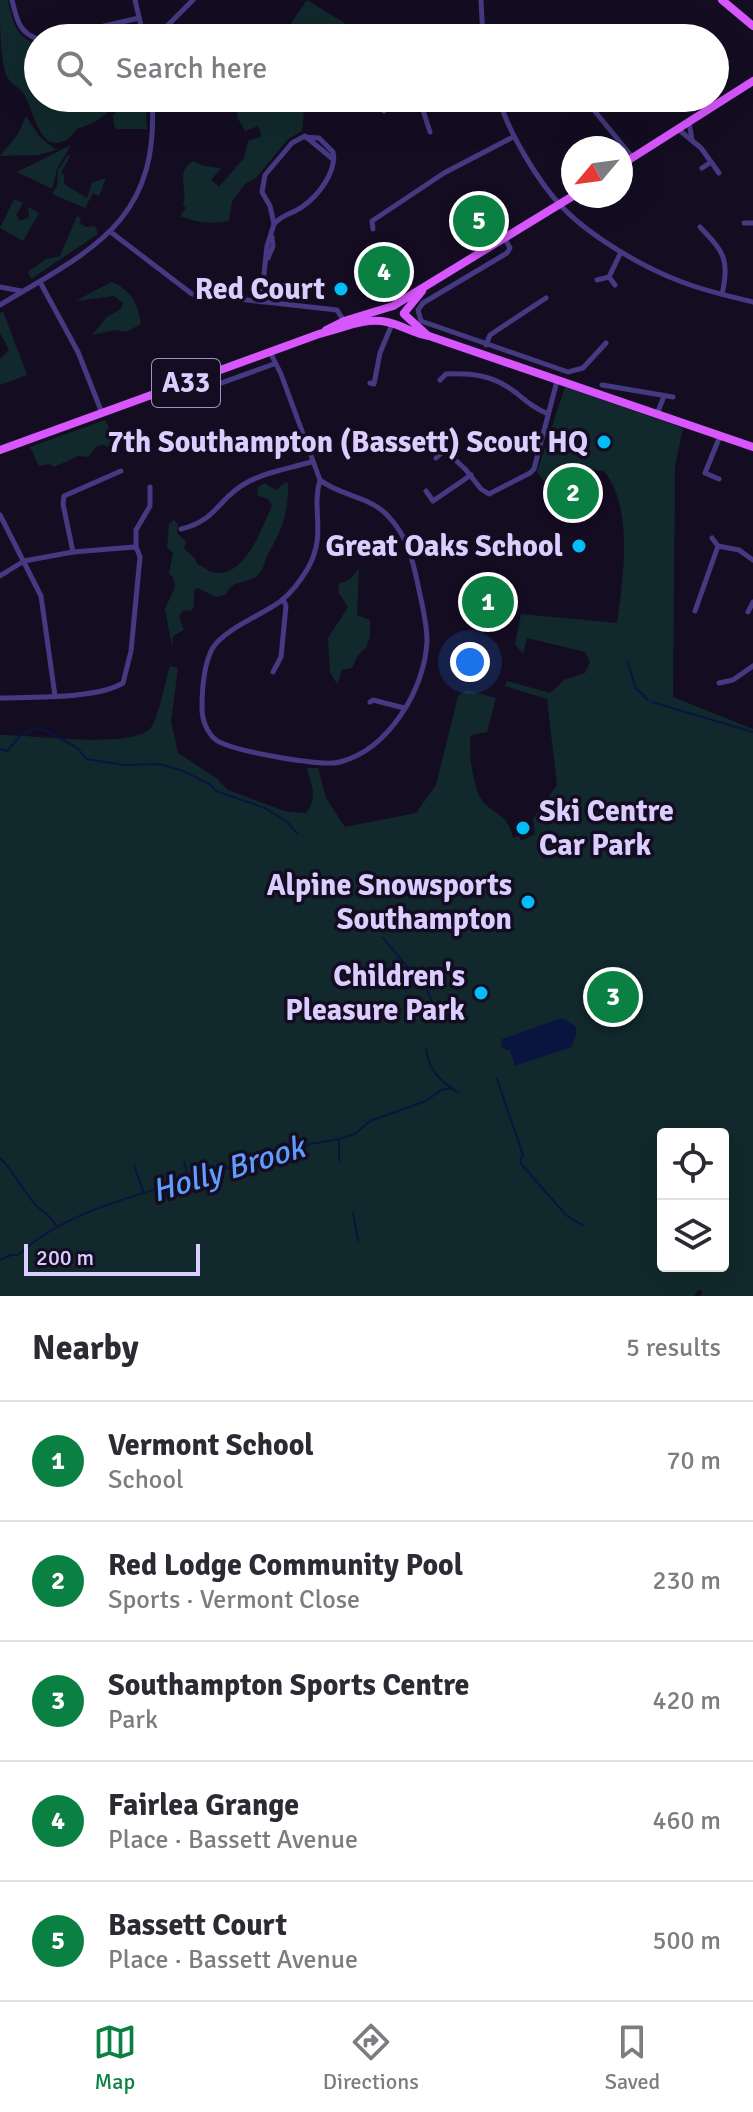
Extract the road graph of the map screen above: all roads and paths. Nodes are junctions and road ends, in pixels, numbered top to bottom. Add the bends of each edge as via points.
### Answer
1 (12, 0) edge
2 (135, 0) edge
3 (193, 0) edge
4 (481, 0) edge
5 (722, 0) edge
6 (139, 18) junction
7 (113, 24) edge
8 (141, 24) edge
9 (167, 24) edge
10 (482, 24) edge
11 (753, 26) edge
12 (24, 31) edge
13 (753, 81) edge
14 (729, 96) edge
15 (153, 112) edge
16 (424, 112) edge
17 (503, 112) edge
18 (595, 112) edge
19 (705, 112) edge
20 (689, 122) junction
21 (678, 129) junction
22 (430, 132) dead end
23 (615, 136) edge
24 (513, 137) junction
25 (692, 140) junction
26 (633, 158) edge
27 (711, 162) junction
28 (702, 168) dead end
29 (719, 173) dead end
30 (560, 204) junction
31 (270, 206) junction
32 (285, 213) junction
33 (744, 223) dead end
34 (753, 223) edge
35 (274, 224) junction
36 (700, 227) dead end
37 (373, 229) dead end
38 (112, 233) junction
39 (505, 239) junction
40 (621, 252) junction
41 (609, 277) junction
42 (597, 280) dead end
43 (40, 282) junction
44 (615, 285) dead end
45 (0, 287) edge
46 (425, 287) junction
47 (22, 292) junction
48 (722, 294) junction
49 (546, 298) dead end
50 (261, 302) junction
51 (753, 302) edge
52 (0, 305) edge
53 (392, 306) junction
54 (404, 314) junction
55 (344, 321) junction
56 (393, 324) junction
57 (319, 334) junction
58 (429, 336) junction
59 (606, 343) dead end
60 (486, 345) junction
61 (270, 352) junction
62 (534, 359) junction
63 (275, 364) junction
64 (529, 371) junction
65 (440, 380) dead end
66 (557, 381) junction
67 (374, 384) dead end
68 (607, 385) dead end
69 (664, 396) junction
70 (673, 397) dead end
71 (174, 400) dead end
72 (102, 413) junction
73 (548, 414) junction
74 (657, 414) junction
75 (720, 436) junction
76 (753, 447) edge
77 (0, 450) edge
78 (436, 458) dead end
79 (311, 462) junction
80 (121, 471) dead end
81 (471, 475) junction
82 (719, 479) dead end
83 (320, 480) junction
84 (150, 487) dead end
85 (426, 491) dead end
86 (0, 515) edge
87 (181, 529) dead end
88 (712, 538) dead end
89 (718, 546) junction
90 (136, 547) junction
91 (73, 552) junction
92 (753, 560) edge
93 (24, 561) junction
94 (0, 576) edge
95 (283, 599) junction
96 (753, 602) edge
97 (695, 611) dead end
98 (748, 612) dead end
99 (753, 666) edge
100 (273, 672) dead end
101 (719, 683) dead end
102 (55, 696) junction
103 (0, 698) edge
104 (370, 702) dead end
105 (404, 708) junction

1 - 12 street
2 - 6 street
3 - 9 street
4 - 10 street
5 - 11 main road
6 - 7 street
6 - 8 street
13 - 14 main road
15 - 38 street via 149,164 134,201
16 - 22 street
17 - 24 street
18 - 23 street
19 - 20 main road
20 - 21 main road
20 - 25 street
21 - 25 street
21 - 26 main road
24 - 30 street
24 - 37 street via 391,207 372,221
25 - 27 street
27 - 28 street
27 - 29 street
30 - 39 main road, A33
30 - 40 street
31 - 32 street
31 - 32 street via 262,192 265,175 292,143 305,136 335,161 304,206
31 - 35 street
32 - 35 street
33 - 34 street
35 - 50 street
36 - 48 street via 726,261
38 - 43 street
38 - 50 street via 192,294
39 - 46 main road, A33
39 - 60 street via 508,252 423,303 418,315 425,324
40 - 41 street
40 - 48 street via 681,282
41 - 42 street
41 - 44 street
43 - 47 street
43 - 72 street via 76,347
45 - 47 street
46 - 53 main road, A33
46 - 54 main road, A33
47 - 52 street
48 - 51 street
49 - 60 street via 490,335
50 - 55 street via 337,310
53 - 54 main road
53 - 55 main road, A33
53 - 56 main road via 386,316
54 - 56 main road
54 - 58 main road
55 - 57 main road, A33
56 - 57 main road, A33 via 366,321
56 - 58 main road
56 - 67 street
57 - 61 main road, A33
58 - 64 main road
59 - 62 street via 573,372
60 - 62 street
61 - 63 street
61 - 72 main road, A33
62 - 64 street
63 - 71 street
63 - 79 street
64 - 66 main road
65 - 73 street via 446,374 482,375
66 - 73 street
66 - 74 main road
68 - 69 street
69 - 70 street
69 - 74 street
72 - 77 main road, A33
73 - 81 street via 530,473 489,494
74 - 75 main road
75 - 76 main road
75 - 82 street via 702,472
78 - 81 street via 445,450
79 - 83 street
79 - 87 street via 246,482 210,517
80 - 91 street via 64,496
81 - 85 street via 433,501
83 - 95 street via 317,545 308,568
83 - 105 street via 378,507 409,547 427,639
84 - 90 street via 149,511 133,530
86 - 93 street
88 - 89 street
89 - 92 street via 739,550
89 - 97 street
90 - 91 street
90 - 102 street via 140,557 125,680 111,689
91 - 93 street
93 - 94 street
93 - 102 street via 41,596
95 - 100 street via 281,657
95 - 105 street via 213,647 202,707 213,738 235,749 339,762 382,738
96 - 98 street
99 - 101 street
102 - 103 street
104 - 105 street

